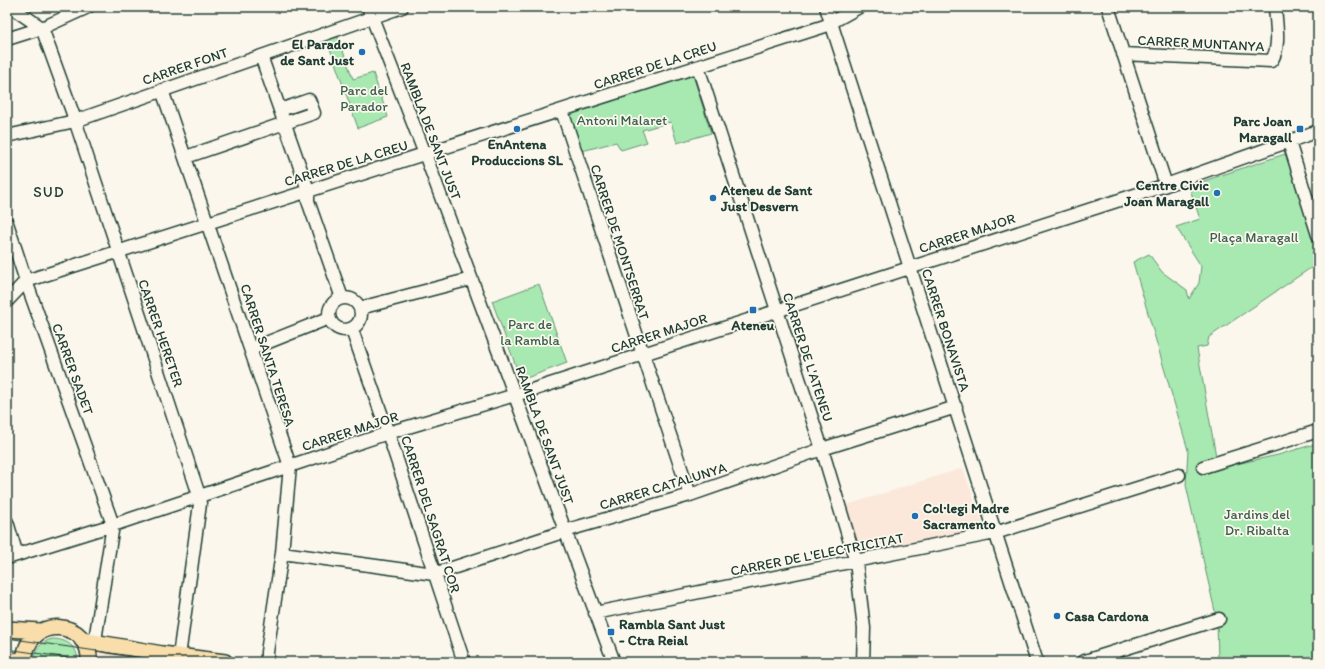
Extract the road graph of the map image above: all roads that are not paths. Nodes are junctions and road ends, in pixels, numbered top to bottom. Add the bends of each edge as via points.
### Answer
1 (11, 7) edge
2 (88, 7) edge
3 (402, 7) edge
4 (826, 7) edge
5 (859, 7) edge
6 (1108, 7) edge
7 (1275, 7) edge
8 (371, 10) edge
9 (831, 23) junction
10 (42, 28) junction
11 (7, 39) edge
12 (1123, 54) junction
13 (261, 56) junction
14 (698, 67) junction
15 (162, 90) junction
16 (280, 110) junction
17 (562, 111) junction
18 (75, 121) junction
19 (284, 123) junction
20 (1318, 132) edge
21 (7, 136) edge
22 (1289, 142) junction
23 (425, 154) junction
24 (186, 157) junction
25 (1166, 185) junction
26 (308, 190) junction
27 (7, 223) edge
28 (209, 223) junction
29 (1318, 235) edge
30 (117, 252) junction
31 (910, 268) junction
32 (471, 279) junction
33 (26, 281) junction
34 (342, 298) junction
35 (7, 301) edge
36 (360, 308) junction
37 (777, 310) junction
38 (329, 318) junction
39 (352, 330) junction
40 (250, 349) junction
41 (641, 354) junction
42 (514, 395) junction
43 (956, 407) junction
44 (1318, 431) edge
45 (388, 433) junction
46 (822, 449) junction
47 (290, 466) junction
48 (1203, 467) dead end
49 (1179, 475) dead end
50 (199, 495) junction
51 (690, 495) junction
52 (7, 522) edge
53 (113, 525) junction
54 (565, 531) junction
55 (995, 533) junction
56 (282, 553) junction
57 (12, 557) edge
58 (856, 562) junction
59 (434, 574) junction
60 (596, 613) junction
61 (1219, 619) dead end
62 (7, 629) edge
63 (40, 631) junction
64 (89, 641) junction
65 (179, 656) junction
66 (7, 659) edge
67 (24, 662) edge
68 (89, 662) edge
69 (225, 662) edge
70 (267, 662) edge
71 (464, 662) edge
72 (614, 662) edge
73 (863, 662) edge
74 (1037, 662) edge
75 (1082, 662) edge

1 - 10 street
2 - 10 street
3 - 8 street, CARRER FONT
4 - 9 street, CARRER BONAVISTA
5 - 9 street, CARRER DE LA CREU
6 - 12 street
7 - 12 street, CARRER MUNTANYA via 1276,44 1274,58 1271,61
8 - 13 street, CARRER FONT via 323,34
8 - 23 street, RAMBLA DE SANT JUST
9 - 14 street, CARRER DE LA CREU
9 - 31 street, CARRER BONAVISTA
10 - 11 street
10 - 18 street, CARRER HERETER
12 - 25 street
13 - 15 street, CARRER FONT
13 - 16 street
14 - 17 street, CARRER DE LA CREU
14 - 37 street, CARRER DE L'ATENEU
15 - 18 street, CARRER FONT
15 - 24 street, CARRER SANTA TERESA
16 - 19 street
16 - 19 street via 309,100 314,113
17 - 23 street, CARRER DE LA CREU
17 - 41 street, CARRER DE MONTSERRAT
18 - 21 street, CARRER FONT
18 - 30 street, CARRER HERETER
19 - 24 street
19 - 26 street
20 - 22 street, CARRER MAJOR
22 - 25 street, CARRER MAJOR
22 - 29 street
23 - 26 street, CARRER DE LA CREU
23 - 32 street, RAMBLA DE SANT JUST
24 - 28 street, CARRER SANTA TERESA
25 - 31 street, CARRER MAJOR
26 - 28 street, CARRER DE LA CREU
26 - 34 street via 308,201
27 - 33 street, CARRER SADET
28 - 30 street, CARRER DE LA CREU
28 - 40 street, CARRER SANTA TERESA
30 - 33 street, CARRER DE LA CREU
30 - 50 street, CARRER HERETER
31 - 37 street, CARRER MAJOR
31 - 43 street, CARRER BONAVISTA
32 - 36 street
32 - 42 street, RAMBLA DE SANT JUST
33 - 35 street, CARRER DE LA CREU
33 - 53 street, CARRER SADET
34 - 36 street via 353,300
34 - 38 street via 331,305
36 - 39 street via 360,321
37 - 41 street, CARRER MAJOR
37 - 46 street, CARRER DE L'ATENEU
38 - 39 street via 337,329
38 - 40 street
39 - 45 street, CARRER DEL SAGRAT COR
40 - 47 street, CARRER SANTA TERESA
41 - 42 street, CARRER MAJOR
41 - 51 street, CARRER DE MONTSERRAT
42 - 45 street, CARRER MAJOR
42 - 54 street, RAMBLA DE SANT JUST
43 - 46 street, CARRER CATALUNYA
43 - 55 street, CARRER BONAVISTA
44 - 48 street
45 - 47 street, CARRER MAJOR
45 - 59 street, CARRER DEL SAGRAT COR
46 - 51 street, CARRER CATALUNYA
46 - 58 street, CARRER DE L'ATENEU
47 - 50 street, CARRER MAJOR
47 - 56 street, CARRER SANTA TERESA
49 - 55 street, CARRER DE L'ELECTRICITAT
50 - 53 street, CARRER MAJOR
50 - 65 street, CARRER HERETER via 200,504
51 - 54 street, CARRER CATALUNYA
52 - 57 street
53 - 57 street, CARRER MAJOR
53 - 64 street via 96,634
54 - 59 street, CARRER CATALUNYA
54 - 60 street, RAMBLA DE SANT JUST
55 - 58 street, CARRER DE L'ELECTRICITAT
55 - 74 street, CARRER BONAVISTA
56 - 59 street, CARRER CATALUNYA
56 - 70 street, CARRER SANTA TERESA
58 - 60 street, CARRER DE L'ELECTRICITAT
58 - 73 street, CARRER DE L'ATENEU via 862,609
59 - 71 street, CARRER DEL SAGRAT COR
60 - 72 street, RAMBLA DE SANT JUST
61 - 75 street
62 - 63 main road
63 - 64 main road via 61,627
63 - 67 main road via 26,646
64 - 65 main road
64 - 68 main road
65 - 69 main road
66 - 67 main road

